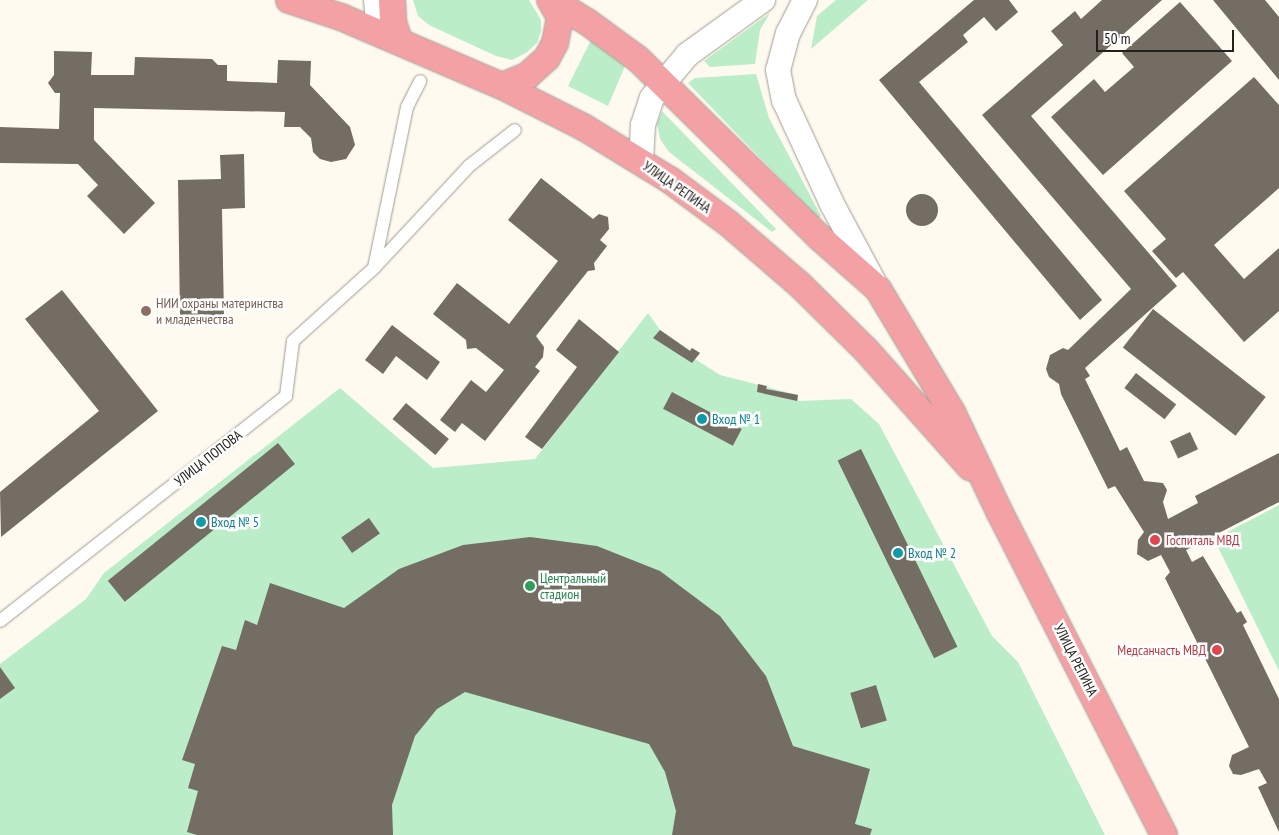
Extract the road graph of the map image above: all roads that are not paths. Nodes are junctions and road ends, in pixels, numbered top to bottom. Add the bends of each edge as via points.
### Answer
1 (289, 0) edge
2 (374, 0) edge
3 (392, 0) edge
4 (551, 0) edge
5 (763, 0) edge
6 (804, 0) edge
7 (388, 37) junction
8 (420, 81) dead end
9 (662, 85) junction
10 (502, 86) junction
11 (515, 130) dead end
12 (642, 162) junction
13 (374, 268) junction
14 (878, 289) junction
15 (988, 486) junction
16 (0, 621) edge
17 (1164, 835) edge

1 - 7 main road, УЛИЦА РЕПИНА
2 - 7 street
3 - 7 main road
4 - 9 main road, УЛИЦА РЕПИНА via 586,20 638,60
4 - 10 main road via 560,17 555,43 547,58 527,76
5 - 9 main road via 687,55
6 - 14 main road, УЛИЦА РЕПИНА via 788,33 778,70 784,100 832,204
7 - 10 main road, УЛИЦА РЕПИНА
8 - 13 street via 407,107
9 - 12 main road via 652,98 643,125
9 - 14 main road, УЛИЦА РЕПИНА
10 - 12 main road, УЛИЦА РЕПИНА via 585,128
11 - 13 street, УЛИЦА ПОПОВА via 468,166
12 - 15 main road, УЛИЦА РЕПИНА via 728,223 798,284 866,350
13 - 16 street, УЛИЦА ПОПОВА via 293,341 286,396
14 - 15 main road, УЛИЦА РЕПИНА via 952,412
15 - 17 main road, УЛИЦА РЕПИНА

